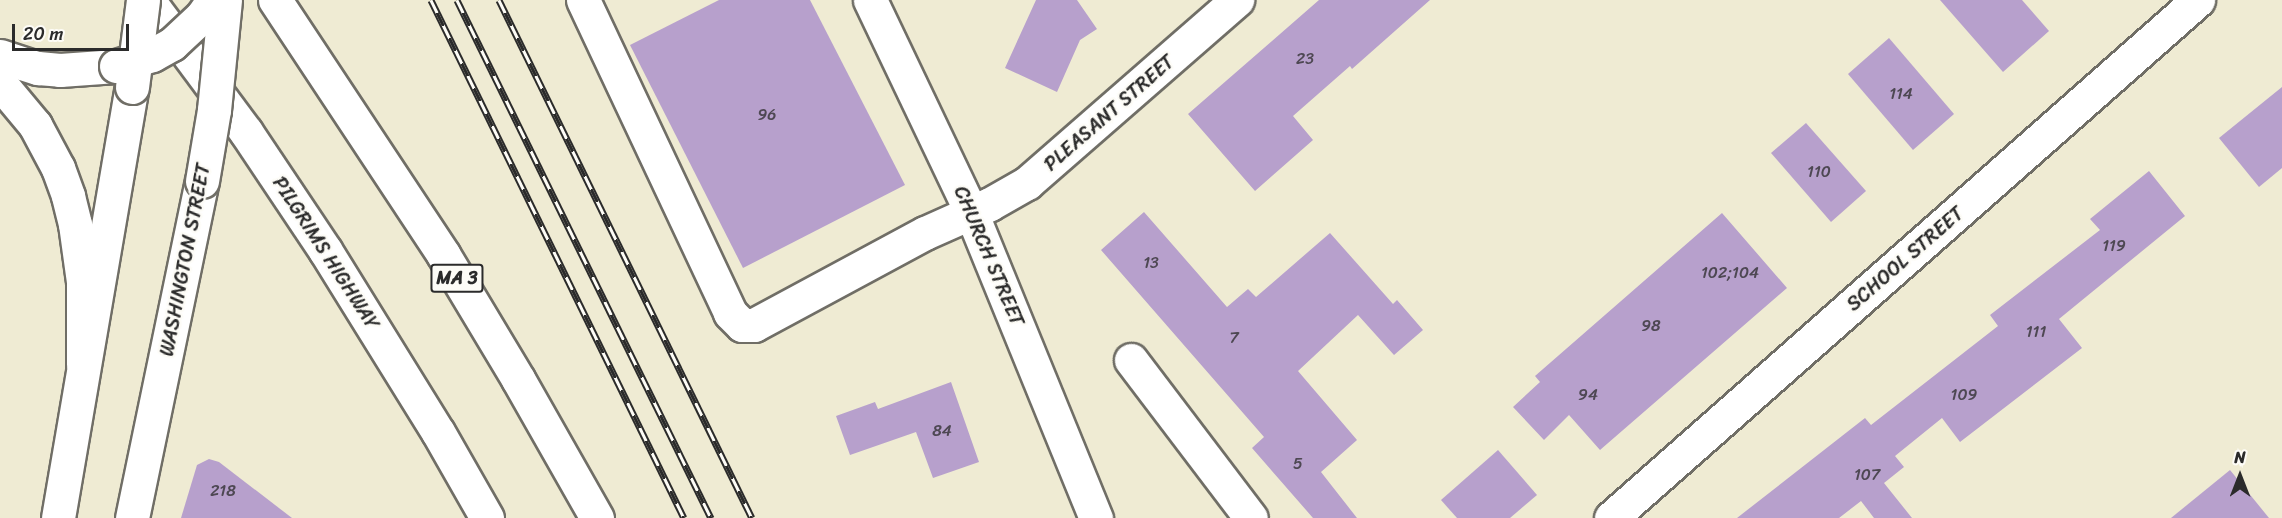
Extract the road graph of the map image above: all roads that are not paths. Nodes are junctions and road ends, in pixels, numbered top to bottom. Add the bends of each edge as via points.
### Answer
1 (129, 0) edge
2 (145, 0) edge
3 (213, 0) edge
4 (225, 0) edge
5 (275, 0) edge
6 (583, 0) edge
7 (870, 0) edge
8 (1237, 0) edge
9 (2198, 0) edge
10 (0, 56) edge
11 (128, 71) junction
12 (205, 75) junction
13 (0, 83) edge
14 (971, 212) junction
15 (1131, 360) dead end
16 (83, 364) junction
17 (58, 518) edge
18 (132, 518) edge
19 (487, 518) edge
20 (597, 518) edge
21 (1096, 518) edge
22 (1251, 518) edge
23 (1611, 518) edge

1 - 12 main road
2 - 11 main road, bridge
2 - 12 main road, PILGRIMS HIGHWAY
3 - 11 main road, bridge via 187,32
4 - 18 main road, WASHINGTON STREET, bridge via 202,181
5 - 20 main road, MA 3 via 443,254
6 - 14 main road, PLEASANT STREET via 730,313 742,325 754,325
7 - 14 main road, CHURCH STREET
8 - 14 main road, PLEASANT STREET via 1041,172 1009,194
9 - 23 main road, SCHOOL STREET
10 - 11 main road via 38,68
11 - 16 main road
12 - 19 main road, PILGRIMS HIGHWAY via 363,308
13 - 16 main road via 35,126 68,196 83,282
14 - 21 main road, CHURCH STREET
15 - 22 main road
16 - 17 main road

